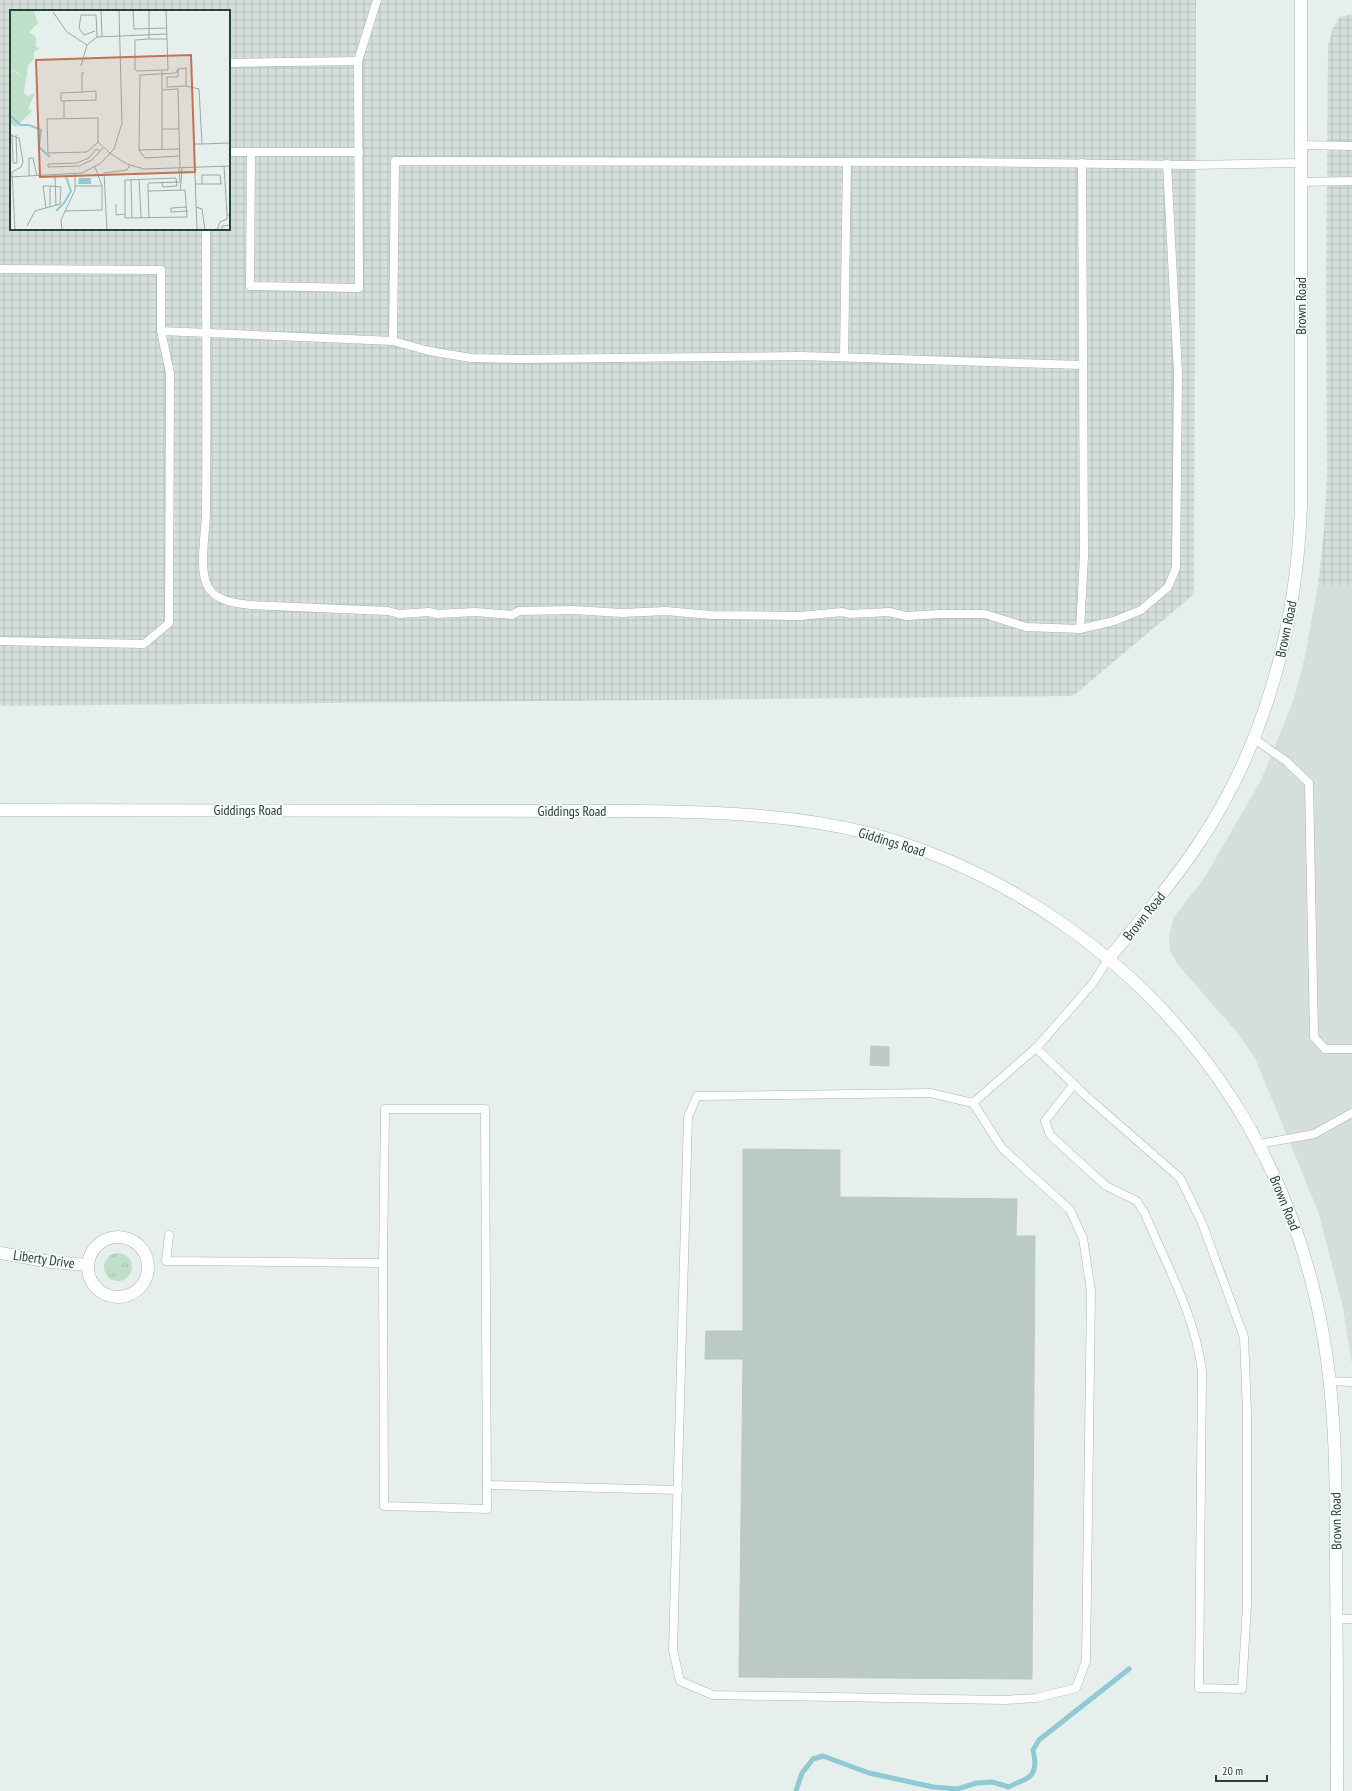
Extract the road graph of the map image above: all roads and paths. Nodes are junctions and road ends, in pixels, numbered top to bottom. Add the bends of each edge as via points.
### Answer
1 (377, 0) edge
2 (1301, 0) edge
3 (358, 61) junction
4 (230, 63) edge
5 (1301, 145) junction
6 (1352, 146) edge
7 (230, 152) edge
8 (251, 152) junction
9 (358, 152) junction
10 (847, 163) junction
11 (1082, 163) junction
12 (1301, 163) junction
13 (1167, 164) junction
14 (1352, 181) edge
15 (1301, 182) junction
16 (206, 230) edge
17 (0, 269) edge
18 (161, 331) junction
19 (206, 333) junction
20 (393, 342) junction
21 (844, 357) junction
22 (1082, 365) junction
23 (1080, 629) junction
24 (0, 641) edge
25 (1253, 738) junction
26 (0, 810) edge
27 (1109, 958) junction
28 (1036, 1048) junction
29 (1352, 1049) edge
30 (1074, 1084) junction
31 (973, 1103) junction
32 (1352, 1113) edge
33 (1259, 1144) junction
34 (169, 1235) dead end
35 (0, 1252) edge
36 (383, 1263) junction
37 (88, 1265) junction
38 (1329, 1381) junction
39 (1352, 1382) edge
40 (487, 1485) junction
41 (678, 1490) junction
42 (1337, 1619) junction
43 (1352, 1619) edge
44 (1338, 1791) edge

1 - 3 lane
2 - 5 main road, Brown Road
3 - 4 lane
3 - 9 lane
5 - 6 lane
5 - 12 main road, Brown Road
7 - 8 lane
8 - 9 lane
8 - 9 lane via 250,286 359,288
10 - 11 lane
10 - 20 lane via 395,161
10 - 21 lane
11 - 13 lane
11 - 22 lane
12 - 13 lane
12 - 15 main road, Brown Road
13 - 23 lane via 1178,373 1176,568 1168,587 1140,610 1114,621
14 - 15 lane
15 - 25 main road, Brown Road via 1299,550 1294,593 1284,641 1269,695
16 - 19 lane
17 - 18 lane via 162,270
18 - 19 lane
18 - 24 lane via 170,374 169,623 144,644
19 - 20 lane
19 - 23 lane via 206,514 203,570 207,586 214,595 232,602 251,606 388,611 399,614 475,612 512,615 519,611 573,610 800,616 842,612 889,612 906,616 985,614 1026,627
20 - 21 lane via 471,358
21 - 22 lane
22 - 23 lane via 1084,556
25 - 27 main road, Brown Road via 1226,798 1197,846
25 - 29 lane via 1286,761 1309,783 1314,1037 1325,1049
26 - 27 main road, Giddings Road via 637,811 739,813 792,818 873,834 953,862 1029,902
27 - 28 lane via 1093,983
27 - 33 main road, Brown Road via 1153,999 1193,1044 1218,1076
28 - 30 lane
28 - 31 lane
30 - 30 lane via 1180,1178 1202,1223 1244,1337 1247,1412 1247,1597 1242,1689 1199,1688 1202,1372 1200,1351 1183,1302 1137,1201 1106,1186 1050,1135 1045,1121
31 - 41 lane via 930,1093 697,1096 688,1117
31 - 41 lane via 1002,1148 1070,1210 1083,1238 1090,1291 1086,1661 1076,1688 1036,1698 996,1700 713,1695 680,1681 673,1650
32 - 33 lane via 1314,1134
33 - 38 main road, Brown Road via 1288,1209 1308,1267 1320,1320
34 - 36 lane via 166,1261
35 - 37 main road, Liberty Drive via 51,1262
36 - 40 lane via 384,1506 487,1509
36 - 40 lane via 385,1109 485,1109
37 - 37 main road, Liberty Drive via 90,1278 98,1289 116,1297 129,1295 140,1287 148,1269 146,1256 138,1245 120,1237 107,1239 96,1247
38 - 39 lane
38 - 42 main road, Brown Road via 1334,1444
40 - 41 lane
42 - 43 lane
42 - 44 main road, Brown Road

